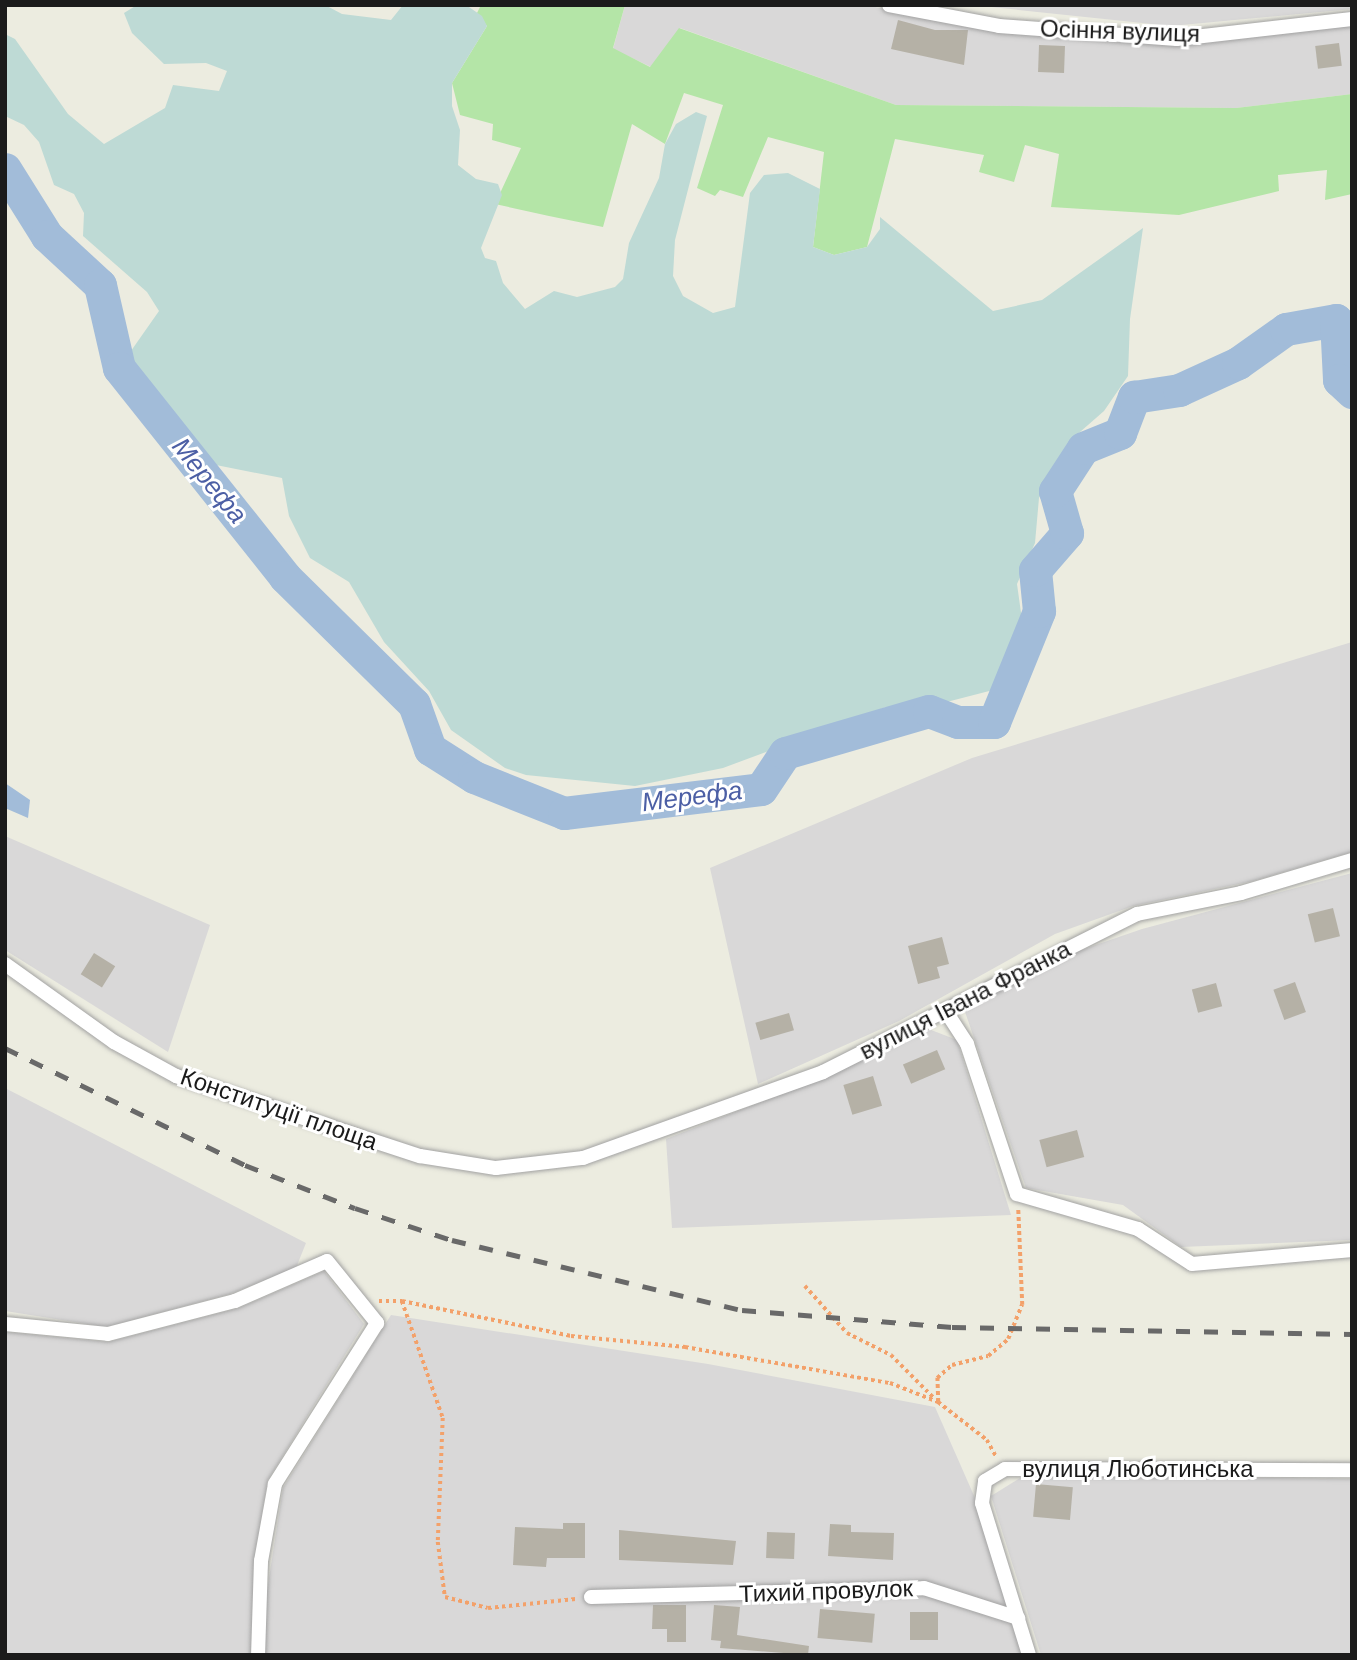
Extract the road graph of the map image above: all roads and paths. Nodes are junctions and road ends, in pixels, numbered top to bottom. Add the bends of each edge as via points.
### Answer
1 (889, 5) edge
2 (1352, 19) edge
3 (1352, 860) edge
4 (5, 964) edge
5 (947, 1013) junction
6 (583, 1158) joint
7 (1017, 1194) junction
8 (1352, 1250) edge
9 (805, 1286) dead end
10 (359, 1301) junction
11 (402, 1301) junction
12 (5, 1324) edge
13 (938, 1402) junction
14 (1005, 1469) junction
15 (1352, 1470) edge
16 (591, 1597) joint
17 (1018, 1618) junction
18 (258, 1655) edge
19 (1029, 1655) edge

1 - 2 street, Осіння вулиця via 999,26 1177,39
3 - 5 street, вулиця Івана Франка via 1241,893 1137,914 1030,964
4 - 6 street, Конституції площа via 114,1042 176,1076 297,1118 420,1156 496,1168
5 - 6 street, вулиця Івана Франка via 823,1072
5 - 7 street via 967,1044
7 - 8 street via 1138,1229 1192,1264
7 - 13 path via 1022,1305 1008,1339 988,1356 952,1364 937,1378
9 - 13 path via 847,1333 891,1355
10 - 11 path
10 - 12 street via 327,1261 235,1301 108,1335
10 - 18 street via 377,1323 275,1484 261,1561
11 - 13 path via 570,1336 685,1347 890,1383
11 - 16 path via 443,1418 439,1542 445,1597 488,1608
13 - 14 path via 986,1440
14 - 15 street, вулиця Люботинська
14 - 17 street, вулиця Люботинська via 985,1481 982,1503
16 - 17 street, Тихий провулок via 924,1588
17 - 19 street

